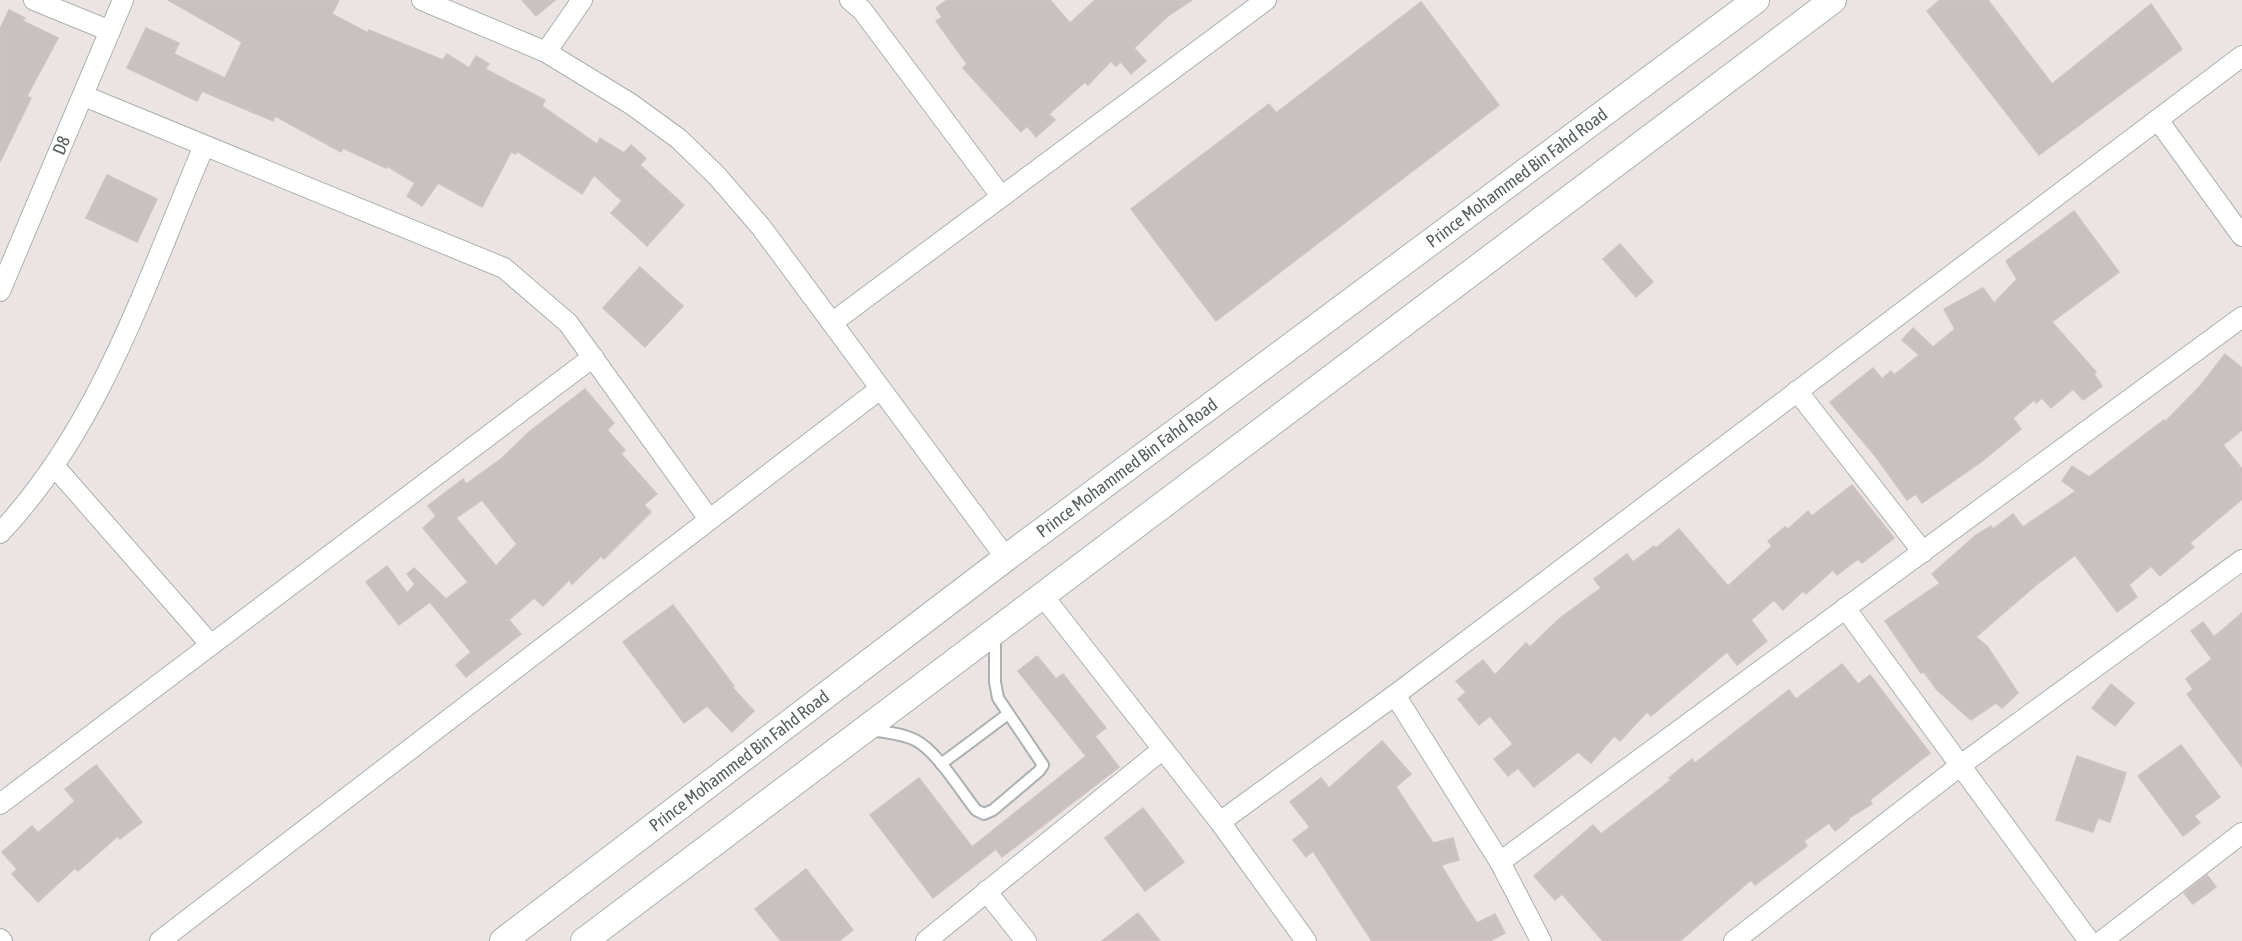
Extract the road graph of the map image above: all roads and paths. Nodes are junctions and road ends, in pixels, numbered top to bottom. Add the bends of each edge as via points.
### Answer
1 (34, 0) edge
2 (123, 0) edge
3 (422, 0) edge
4 (582, 0) edge
5 (1266, 0) edge
6 (1756, 0) edge
7 (1833, 0) edge
8 (863, 3) edge
9 (110, 31) junction
10 (546, 52) junction
11 (2242, 56) edge
12 (84, 96) junction
13 (2158, 120) junction
14 (204, 146) junction
15 (1001, 196) junction
16 (2242, 236) edge
17 (0, 291) edge
18 (2242, 317) edge
19 (833, 321) junction
20 (593, 357) junction
21 (880, 389) junction
22 (1797, 391) junction
23 (55, 467) junction
24 (709, 519) junction
25 (0, 533) edge
26 (1923, 552) junction
27 (1006, 558) junction
28 (2242, 560) edge
29 (1043, 596) junction
30 (1845, 608) junction
31 (995, 632) junction
32 (211, 645) junction
33 (1395, 694) junction
34 (1008, 714) junction
35 (866, 729) junction
36 (1163, 749) junction
37 (940, 764) junction
38 (1961, 765) junction
39 (0, 804) edge
40 (1220, 822) junction
41 (2242, 833) edge
42 (1500, 862) junction
43 (986, 891) junction
44 (160, 941) edge
45 (503, 941) edge
46 (584, 941) edge
47 (926, 941) edge
48 (1026, 941) edge
49 (1306, 941) edge
50 (1541, 941) edge
51 (1734, 941) edge
52 (2090, 941) edge
53 (2102, 941) edge

1 - 9 street
2 - 9 street, D8
3 - 10 street
4 - 10 street
5 - 15 street
6 - 27 street, Prince Mohammed Bin Fahd Road
7 - 29 street
8 - 15 street
9 - 12 street, D8
10 - 19 street via 631,104 679,140 761,227
11 - 13 street
12 - 14 street
12 - 17 street, D8
13 - 16 street
13 - 22 street
14 - 20 street via 504,268 568,323
14 - 23 street via 111,365
15 - 19 street
18 - 26 street
19 - 21 street
20 - 24 street
20 - 32 street
21 - 24 street
21 - 27 street
22 - 26 street
22 - 33 street
23 - 25 street
23 - 32 street
24 - 44 street
26 - 30 street
27 - 45 street, Prince Mohammed Bin Fahd Road
28 - 38 street
29 - 31 street
29 - 36 street
30 - 38 street
30 - 42 street
31 - 34 lane via 995,682 998,698
31 - 35 street
32 - 39 street
33 - 40 street
33 - 42 street
34 - 37 lane
34 - 37 lane via 1043,765 993,810 984,814 976,810
35 - 37 lane via 916,741
35 - 46 street
36 - 40 street
36 - 43 street
38 - 51 street
38 - 52 street
40 - 49 street
41 - 53 street
42 - 50 street
43 - 47 street
43 - 48 street

